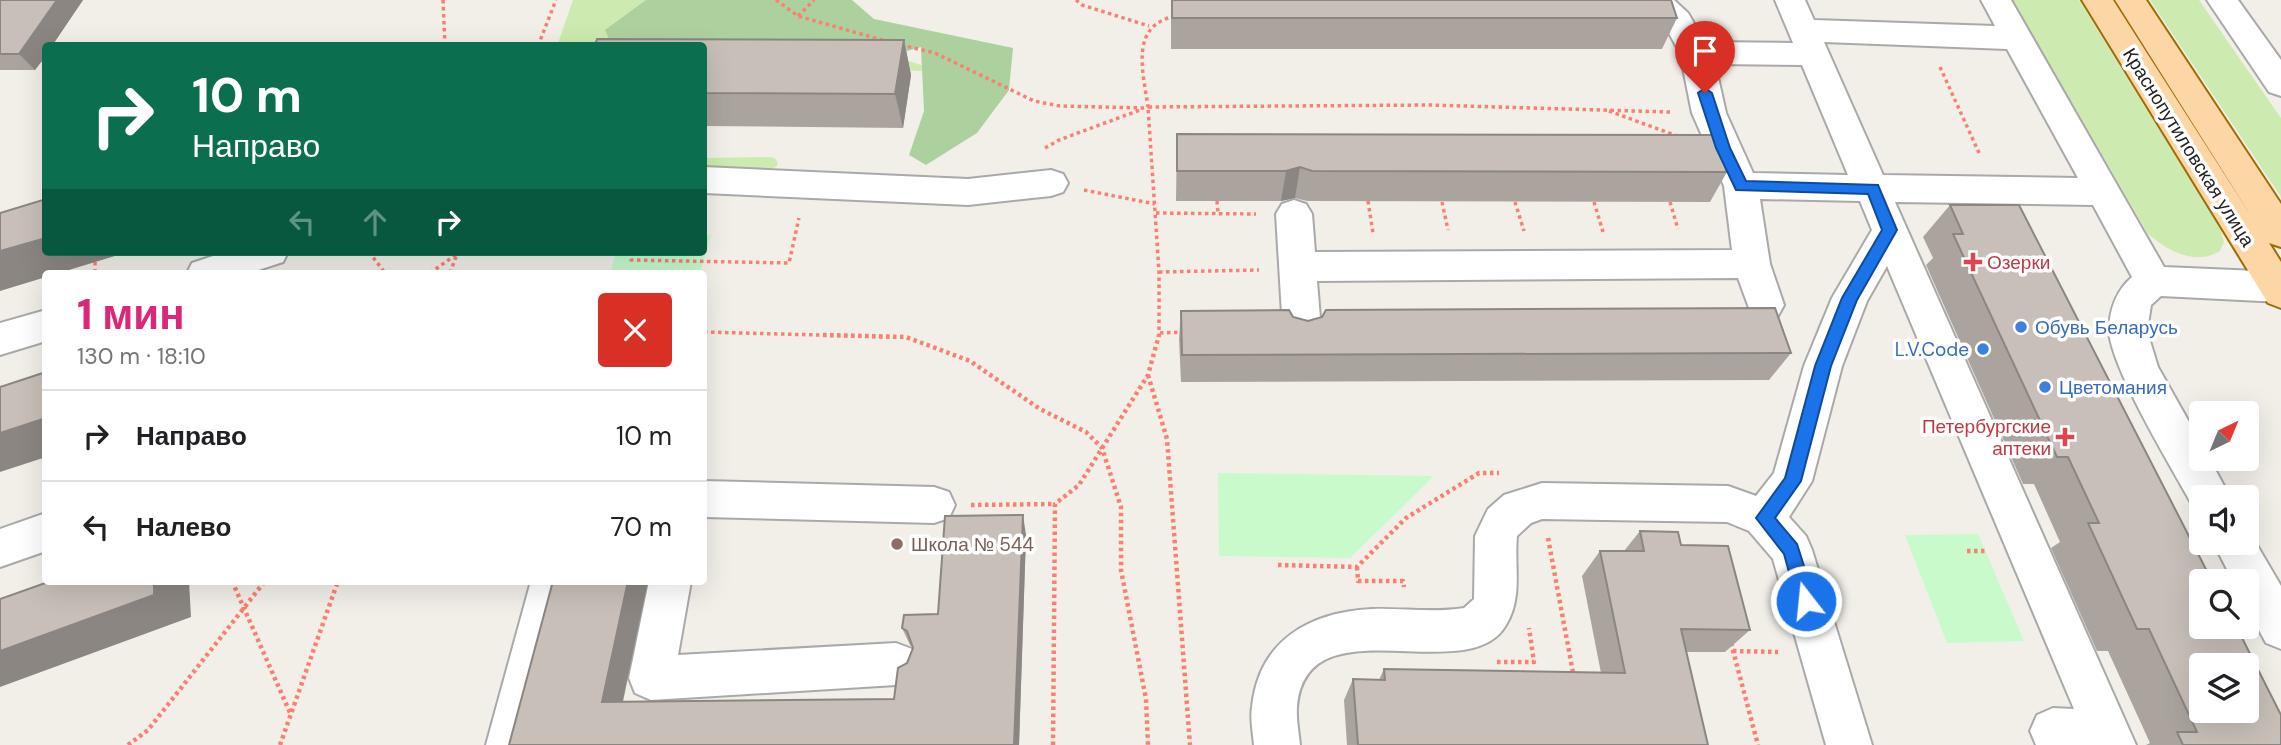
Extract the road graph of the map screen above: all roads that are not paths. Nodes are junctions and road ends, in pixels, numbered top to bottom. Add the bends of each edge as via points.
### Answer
1 (1655, 0) edge
2 (1790, 0) edge
3 (1996, 0) edge
4 (2097, 0) edge
5 (2130, 0) edge
6 (2222, 0) edge
7 (2017, 38) junction
8 (1809, 42) junction
9 (1696, 53) junction
10 (2281, 84) edge
11 (707, 180) edge
12 (1051, 183) road end
13 (1741, 186) junction
14 (1872, 189) junction
15 (2102, 192) junction
16 (1294, 214) road end
17 (1890, 230) junction
18 (2281, 233) edge
19 (258, 256) edge
20 (1752, 264) junction
21 (1298, 267) junction
22 (214, 270) edge
23 (2153, 281) junction
24 (2280, 289) edge
25 (1765, 305) edge
26 (42, 326) edge
27 (1303, 331) edge
28 (0, 340) edge
29 (2203, 485) edge
30 (707, 499) edge
31 (934, 505) road end
32 (1765, 518) junction
33 (42, 533) edge
34 (0, 548) edge
35 (2241, 555) edge
36 (551, 585) edge
37 (669, 585) edge
38 (2281, 628) edge
39 (896, 664) dead end
40 (2053, 731) dead end
41 (2110, 738) edge
42 (509, 745) edge
43 (1276, 745) edge
44 (1849, 745) edge

1 - 9 street via 1677,21
2 - 8 street
3 - 7 street
4 - 24 main road, Краснопутиловская улица
5 - 18 main road, Краснопутиловская улица
6 - 10 street
7 - 8 street via 1926,35
7 - 15 street
8 - 9 street
8 - 14 street
9 - 13 street via 1709,113
11 - 12 street via 968,192
13 - 14 street
13 - 20 street
14 - 15 street
14 - 17 street
15 - 23 street
16 - 21 street
17 - 32 street via 1850,298 1823,366 1792,481
17 - 41 street
19 - 22 street
20 - 21 street
20 - 25 street
21 - 27 street
23 - 24 street
23 - 29 street via 2133,298 2128,331 2140,370
26 - 28 street
30 - 31 street
32 - 43 street via 1728,504 1542,501 1516,510 1499,527 1493,550 1498,584 1494,607 1478,624 1454,630 1347,630 1312,642 1286,668 1274,703
32 - 44 street via 1791,550
33 - 34 street
35 - 38 street
36 - 42 street
37 - 39 street via 651,678
40 - 41 street

